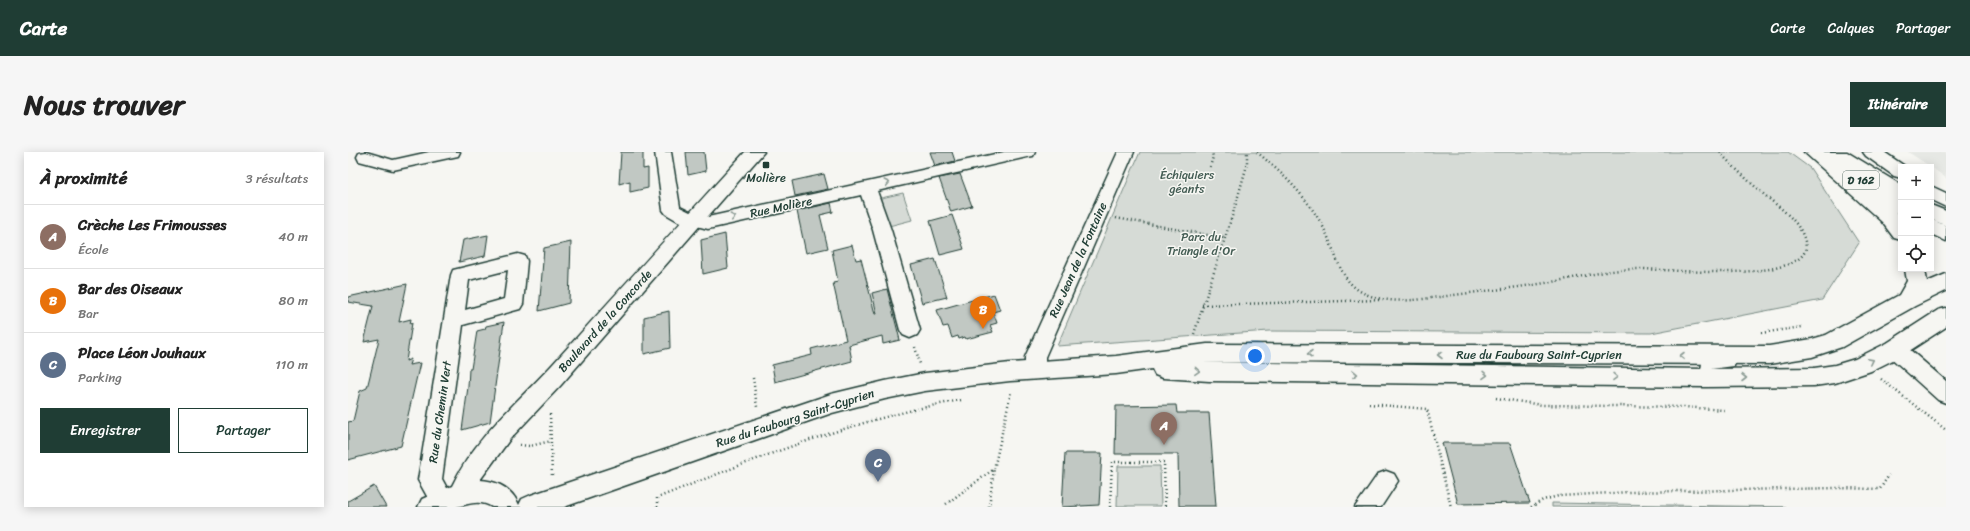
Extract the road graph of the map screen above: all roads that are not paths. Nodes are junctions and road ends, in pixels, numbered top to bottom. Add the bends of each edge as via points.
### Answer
1 (452, 152) edge
2 (664, 152) edge
3 (756, 152) edge
4 (1027, 152) edge
5 (1126, 152) edge
6 (1813, 152) edge
7 (1822, 152) edge
8 (1834, 152) edge
9 (1872, 152) edge
10 (365, 156) dead end
11 (1898, 170) edge
12 (867, 188) junction
13 (1898, 192) edge
14 (1934, 194) edge
15 (1946, 201) edge
16 (1898, 205) edge
17 (1934, 213) edge
18 (1946, 219) edge
19 (695, 220) junction
20 (1934, 228) edge
21 (1898, 229) edge
22 (1946, 234) edge
23 (1916, 272) edge
24 (1946, 282) edge
25 (1907, 300) junction
26 (1946, 316) edge
27 (452, 321) dead end
28 (912, 337) road end
29 (1812, 348) junction
30 (1896, 349) junction
31 (1116, 365) junction
32 (1035, 370) junction
33 (1705, 378) junction
34 (1946, 394) edge
35 (1386, 481) dead end
36 (445, 500) edge
37 (507, 507) edge
38 (531, 507) edge
39 (1367, 507) edge

1 - 10 street via 393,165
2 - 19 street, Rue Molière via 672,210
3 - 19 street, Boulevard de la Concorde
12 -> 4 street, Rue Molière
5 - 32 street, Rue Jean de la Fontaine via 1035,357
6 - 21 street via 1890,217
7 - 16 street, D 162
8 - 13 street
9 - 11 street, D 162
19 -> 12 street, Rue Molière via 708,223
12 - 28 street via 882,230
14 - 15 street
17 - 18 street
19 - 36 street, Boulevard de la Concorde
20 - 22 street
23 - 25 street via 1917,281
24 - 25 street, Rue du Faubourg Saint-Cyprien
25 - 29 street, Rue du Faubourg Saint-Cyprien via 1845,335
26 - 30 street, Rue du Faubourg Saint-Cyprien
27 - 36 street, Rue du Chemin Vert via 430,480
29 -> 31 street, Rue du Faubourg Saint-Cyprien via 1769,355 1709,356 1207,354
29 - 33 lane via 1809,355 1782,361 1706,366
33 -> 30 street, Rue du Faubourg Saint-Cyprien via 1814,377 1835,374 1863,365
30 - 34 street
31 - 32 street, Rue du Faubourg Saint-Cyprien
31 -> 33 street, Rue du Faubourg Saint-Cyprien via 1209,372
32 - 38 street, Rue du Faubourg Saint-Cyprien via 1008,386 925,382 831,404
35 - 39 street
36 - 37 street via 482,491 504,501

